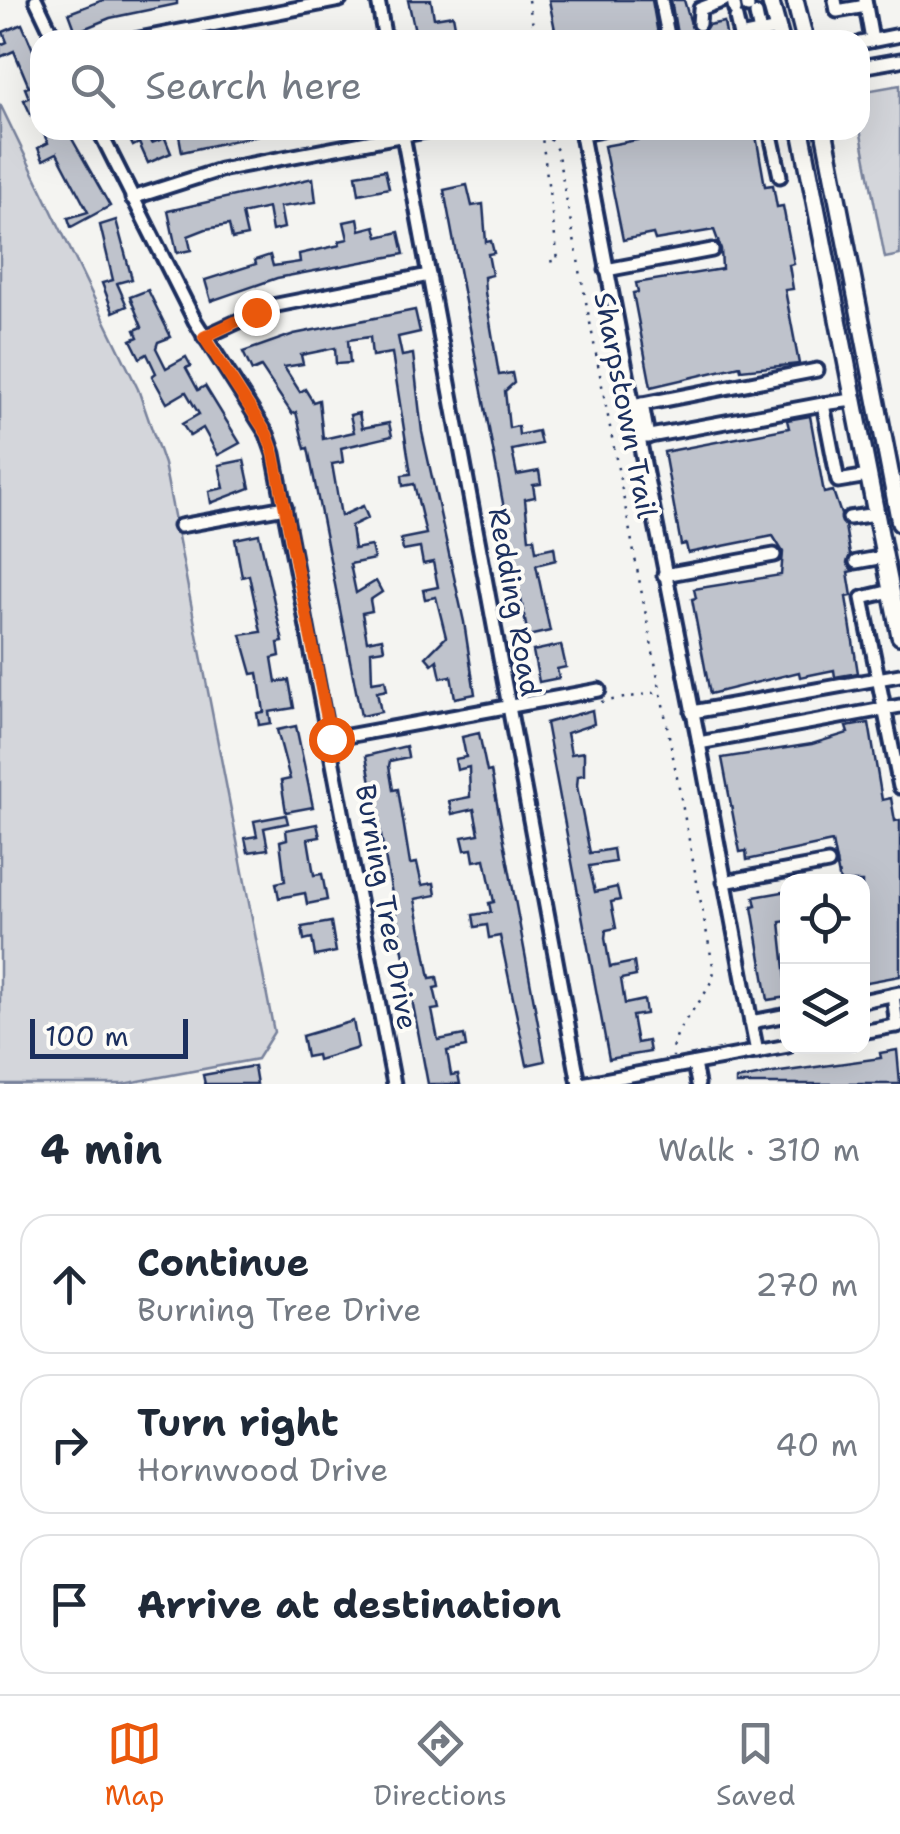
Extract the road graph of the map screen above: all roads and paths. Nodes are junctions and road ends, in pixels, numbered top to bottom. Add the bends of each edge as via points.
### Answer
1 (36, 0) edge
2 (340, 0) edge
3 (378, 0) edge
4 (528, 0) edge
5 (661, 0) edge
6 (724, 0) edge
7 (795, 0) edge
8 (835, 0) edge
9 (865, 3) edge
10 (746, 7) tunnel mouth
11 (699, 24) dead end
12 (50, 30) edge
13 (186, 30) edge
14 (383, 30) edge
15 (534, 30) edge
16 (666, 30) edge
17 (773, 30) edge
18 (802, 30) edge
19 (866, 30) edge
20 (900, 35) edge
21 (870, 40) edge
22 (900, 60) edge
23 (870, 65) edge
24 (104, 140) edge
25 (368, 140) edge
26 (403, 140) edge
27 (543, 140) edge
28 (550, 140) edge
29 (582, 140) edge
30 (772, 140) edge
31 (802, 140) edge
32 (826, 140) edge
33 (780, 176) dead end
34 (132, 198) junction
35 (841, 216) junction
36 (818, 220) junction
37 (712, 250) dead end
38 (547, 262) dead end
39 (606, 270) junction
40 (429, 275) junction
41 (204, 337) junction
42 (868, 354) junction
43 (845, 358) junction
44 (818, 370) dead end
45 (853, 400) junction
46 (823, 404) junction
47 (638, 405) junction
48 (644, 438) junction
49 (868, 476) junction
50 (894, 490) junction
51 (872, 493) junction
52 (284, 507) junction
53 (876, 514) junction
54 (850, 518) dead end
55 (900, 518) edge
56 (180, 526) dead end
57 (774, 555) dead end
58 (884, 557) junction
59 (856, 562) dead end
60 (664, 576) junction
61 (891, 591) junction
62 (900, 635) edge
63 (900, 674) edge
64 (877, 678) junction
65 (660, 691) junction
66 (600, 696) joint
67 (509, 706) junction
68 (900, 706) edge
69 (883, 710) junction
70 (692, 712) junction
71 (331, 739) junction
72 (700, 744) junction
73 (900, 787) edge
74 (828, 863) dead end
75 (724, 882) junction
76 (896, 994) edge
77 (870, 999) edge
78 (780, 1017) edge
79 (752, 1022) junction
80 (898, 1025) edge
81 (870, 1030) edge
82 (780, 1048) edge
83 (758, 1052) junction
84 (674, 1060) dead end
85 (694, 1064) junction
86 (394, 1084) edge
87 (581, 1084) edge
88 (698, 1084) edge

1 - 12 street
2 - 13 street
3 - 14 street
4 - 15 path
5 - 16 street
6 - 11 street via 700,9
7 - 18 main road
8 - 9 street via 838,12
9 - 19 street
10 - 17 main road
20 - 21 street
22 - 23 street
24 - 34 street, Burning Tree Drive
25 - 34 street via 220,170
26 - 40 street, Redding Road
27 - 38 path via 558,260
28 - 65 path, Sharpstown Trail via 557,150
29 - 39 street
30 - 33 street
31 - 36 main road
32 - 35 main road
34 - 41 street, Burning Tree Drive
35 - 36 main road
35 - 42 main road
36 - 43 main road
37 - 39 street
39 - 47 street
40 - 41 street via 289,301
40 - 67 street, Redding Road
41 - 52 street, Burning Tree Drive via 267,434
42 - 43 main road
42 - 50 main road
43 - 45 main road
44 - 47 street
45 - 46 street
45 - 49 main road
46 - 48 street
46 - 49 street via 838,481
47 - 48 street
48 - 60 street
49 - 51 main road
50 - 51 main road
50 - 55 main road
51 - 53 main road
52 - 56 street
52 - 71 street, Burning Tree Drive
53 - 54 street
53 - 58 main road
57 - 60 street
58 - 59 street
58 - 61 main road
60 - 70 street
61 - 62 main road
61 - 64 street via 862,598
63 - 64 street
64 - 69 street
64 - 70 street
65 - 66 path
65 - 84 path, Sharpstown Trail via 714,971 711,988 673,1042
66 - 67 street
67 - 71 street
67 - 87 street, Redding Road
68 - 69 street
69 - 72 street
69 - 73 street
70 - 72 street
71 - 86 street, Burning Tree Drive
72 - 75 street
74 - 75 street
75 - 79 street
76 - 77 street
76 - 80 street
78 - 79 street
79 - 83 street
80 - 81 street
82 - 83 street
83 - 85 street
85 - 87 street
85 - 88 street

